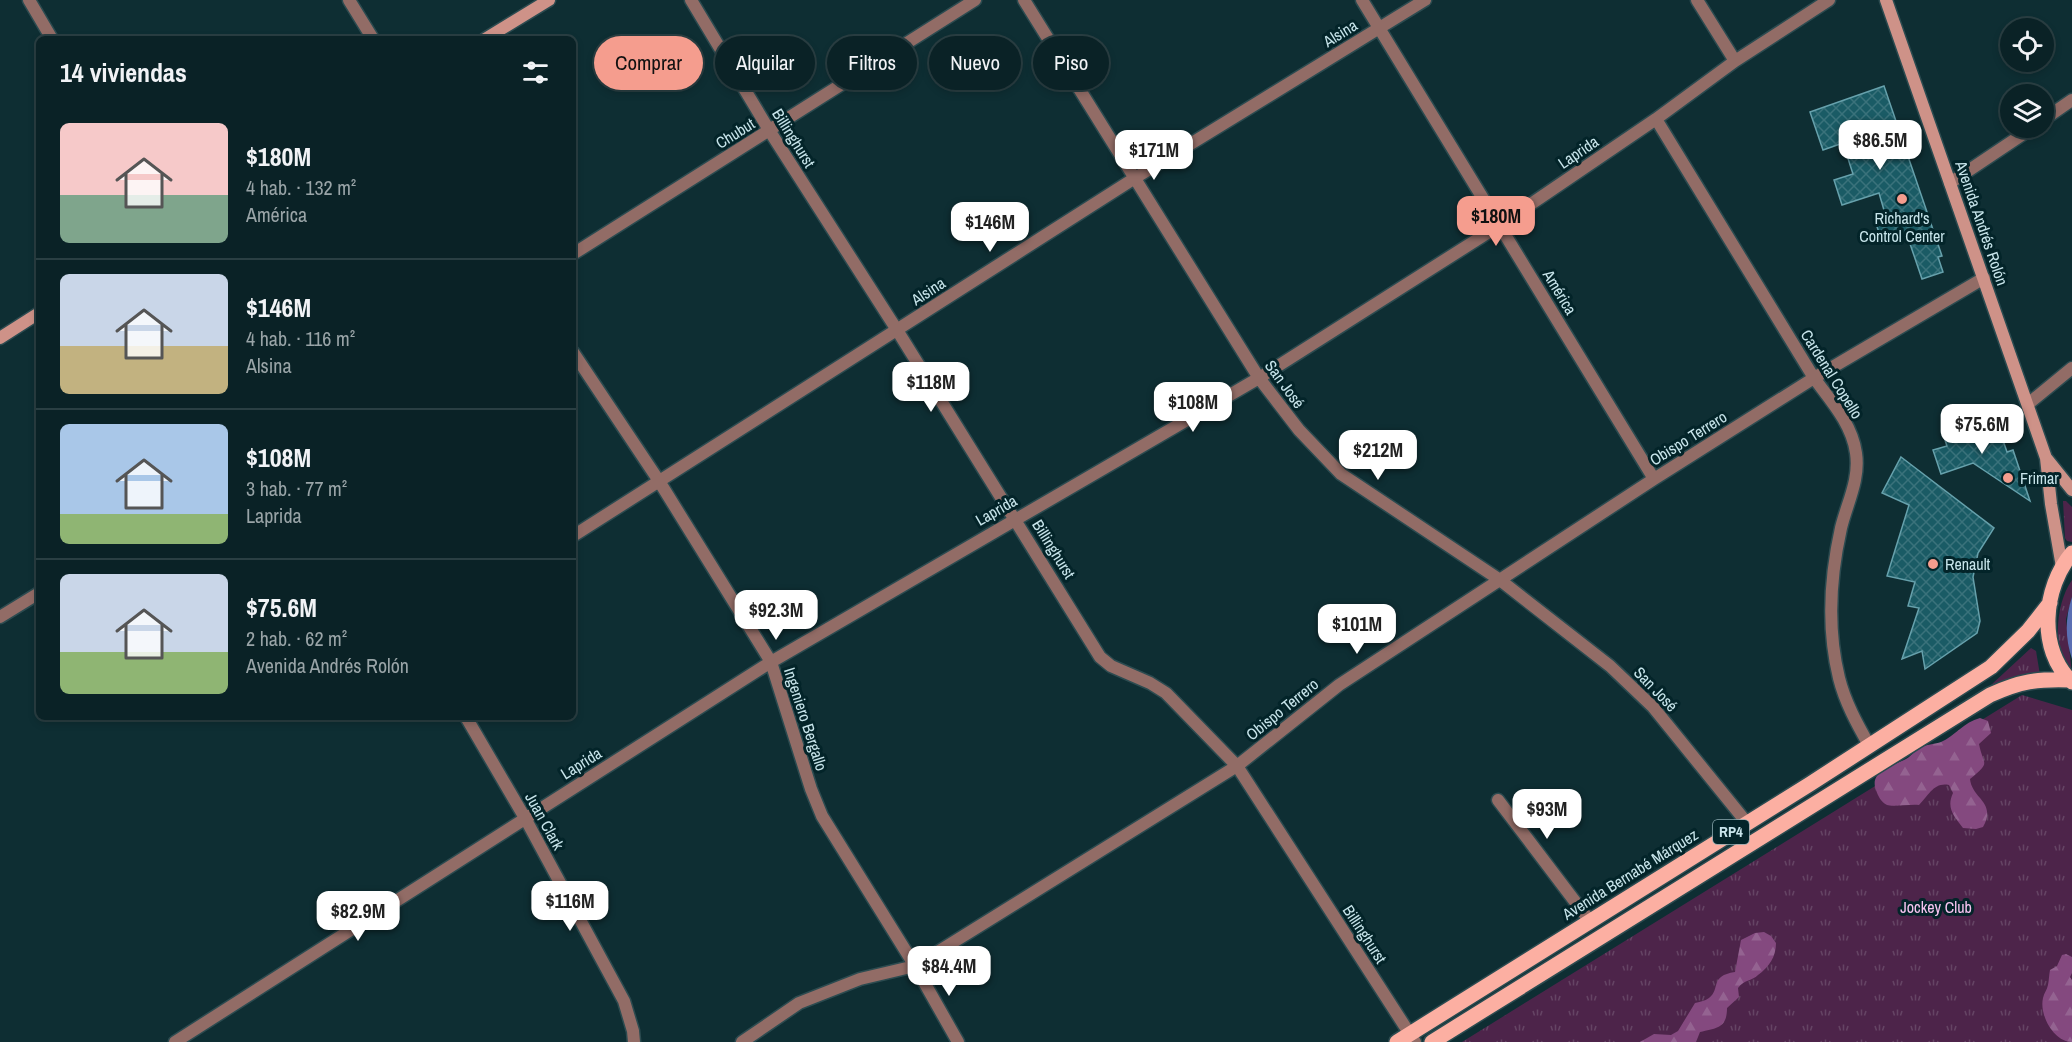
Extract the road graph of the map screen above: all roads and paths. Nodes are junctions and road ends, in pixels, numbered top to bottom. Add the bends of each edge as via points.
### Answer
1 (29, 0) edge
2 (349, 0) edge
3 (549, 0) edge
4 (691, 0) edge
5 (975, 0) edge
6 (1024, 0) edge
7 (1362, 0) edge
8 (1425, 0) edge
9 (1697, 0) edge
10 (1829, 0) edge
11 (1886, 0) edge
12 (1379, 28) junction
13 (50, 36) edge
14 (371, 36) edge
15 (490, 36) edge
16 (1735, 61) junction
17 (2072, 100) edge
18 (2054, 112) edge
19 (1656, 119) junction
20 (769, 130) junction
21 (2017, 138) edge
22 (1135, 178) junction
23 (1950, 183) junction
24 (1500, 225) junction
25 (576, 252) edge
26 (1984, 278) junction
27 (36, 315) edge
28 (897, 330) junction
29 (0, 338) edge
30 (576, 356) edge
31 (2072, 368) edge
32 (1259, 378) junction
33 (1814, 378) junction
34 (2028, 404) junction
35 (2046, 458) junction
36 (1654, 479) junction
37 (659, 481) junction
38 (2072, 490) edge
39 (1015, 518) junction
40 (576, 534) edge
41 (2072, 553) edge
42 (2062, 567) junction
43 (1500, 580) junction
44 (36, 594) edge
45 (2050, 603) junction
46 (0, 617) edge
47 (771, 662) junction
48 (2071, 681) edge
49 (468, 720) edge
50 (1869, 745) junction
51 (1237, 766) junction
52 (1498, 800) dead end
53 (525, 818) junction
54 (1747, 823) junction
55 (1589, 921) junction
56 (915, 966) junction
57 (1413, 1038) edge
58 (175, 1042) edge
59 (634, 1042) edge
60 (742, 1042) edge
61 (958, 1042) edge
62 (1397, 1042) edge
63 (1432, 1042) edge

1 - 13 street
2 - 14 street
3 - 15 main road
4 - 20 street, Billinghurst
5 - 20 street, Chubut
6 - 22 street, San José
7 - 12 street, América
8 - 12 street, Alsina
9 - 16 street
10 - 16 street, Laprida
11 - 23 main road, Avenida Andrés Rolón
12 - 22 street, Alsina
12 - 24 street, América
16 - 19 street, Laprida
17 - 18 street
19 - 24 street, Laprida
19 - 33 street, Cardenal Copello
20 - 25 street, Chubut
20 - 28 street, Billinghurst
21 - 23 street
22 - 28 street, Alsina
22 - 32 street, San José
23 - 26 main road, Avenida Andrés Rolón
24 - 32 street, Laprida
24 - 36 street, América
26 - 33 street, Obispo Terrero
26 - 34 main road, Avenida Andrés Rolón
27 - 29 main road
28 - 37 street, Alsina
28 - 39 street, Billinghurst
30 - 37 street, Ingeniero Bergallo
31 - 34 street
32 - 39 street, Laprida
32 - 43 street, San José via 1299,430 1341,474
33 - 36 street, Obispo Terrero
33 - 50 street, Cardenal Copello via 1843,417 1856,451 1858,470 1833,574 1831,614 1839,679
34 - 35 main road, Avenida Andrés Rolón
35 - 38 main road, Avenida Andrés Rolón
35 - 42 main road, Avenida Andrés Rolón
36 - 43 street, Obispo Terrero
37 - 40 street, Alsina
37 - 47 street, Ingeniero Bergallo
39 - 47 street, Laprida
39 - 51 street, Billinghurst via 1100,657 1166,693
41 - 42 main road, RP4
42 - 45 main road, RP4
43 - 51 street, Obispo Terrero via 1339,685
43 - 54 street, San José via 1610,666 1653,707
44 - 46 street
45 - 48 main road, RP4 via 2050,647 2058,666
45 - 50 main road, Avenida Bernabé Márquez / RP4 via 1991,667
47 - 53 street, Laprida
47 - 56 street, Ingeniero Bergallo via 822,816
48 - 63 main road, RP4 via 2033,680 1990,695
49 - 53 street, Juan Clark
50 - 54 main road, Avenida Bernabé Márquez / RP4
51 - 56 street, Obispo Terrero
51 - 57 street, Billinghurst
52 - 55 street
53 - 58 street, Laprida
53 - 59 street, Juan Clark via 624,1001
54 - 55 main road, Avenida Bernabé Márquez / RP4
55 - 57 main road, Avenida Bernabé Márquez / RP4
56 - 60 street, Obispo Terrero via 860,979 799,1003
56 - 61 street, Ingeniero Bergallo
57 - 62 main road, Avenida Bernabé Márquez / RP4

